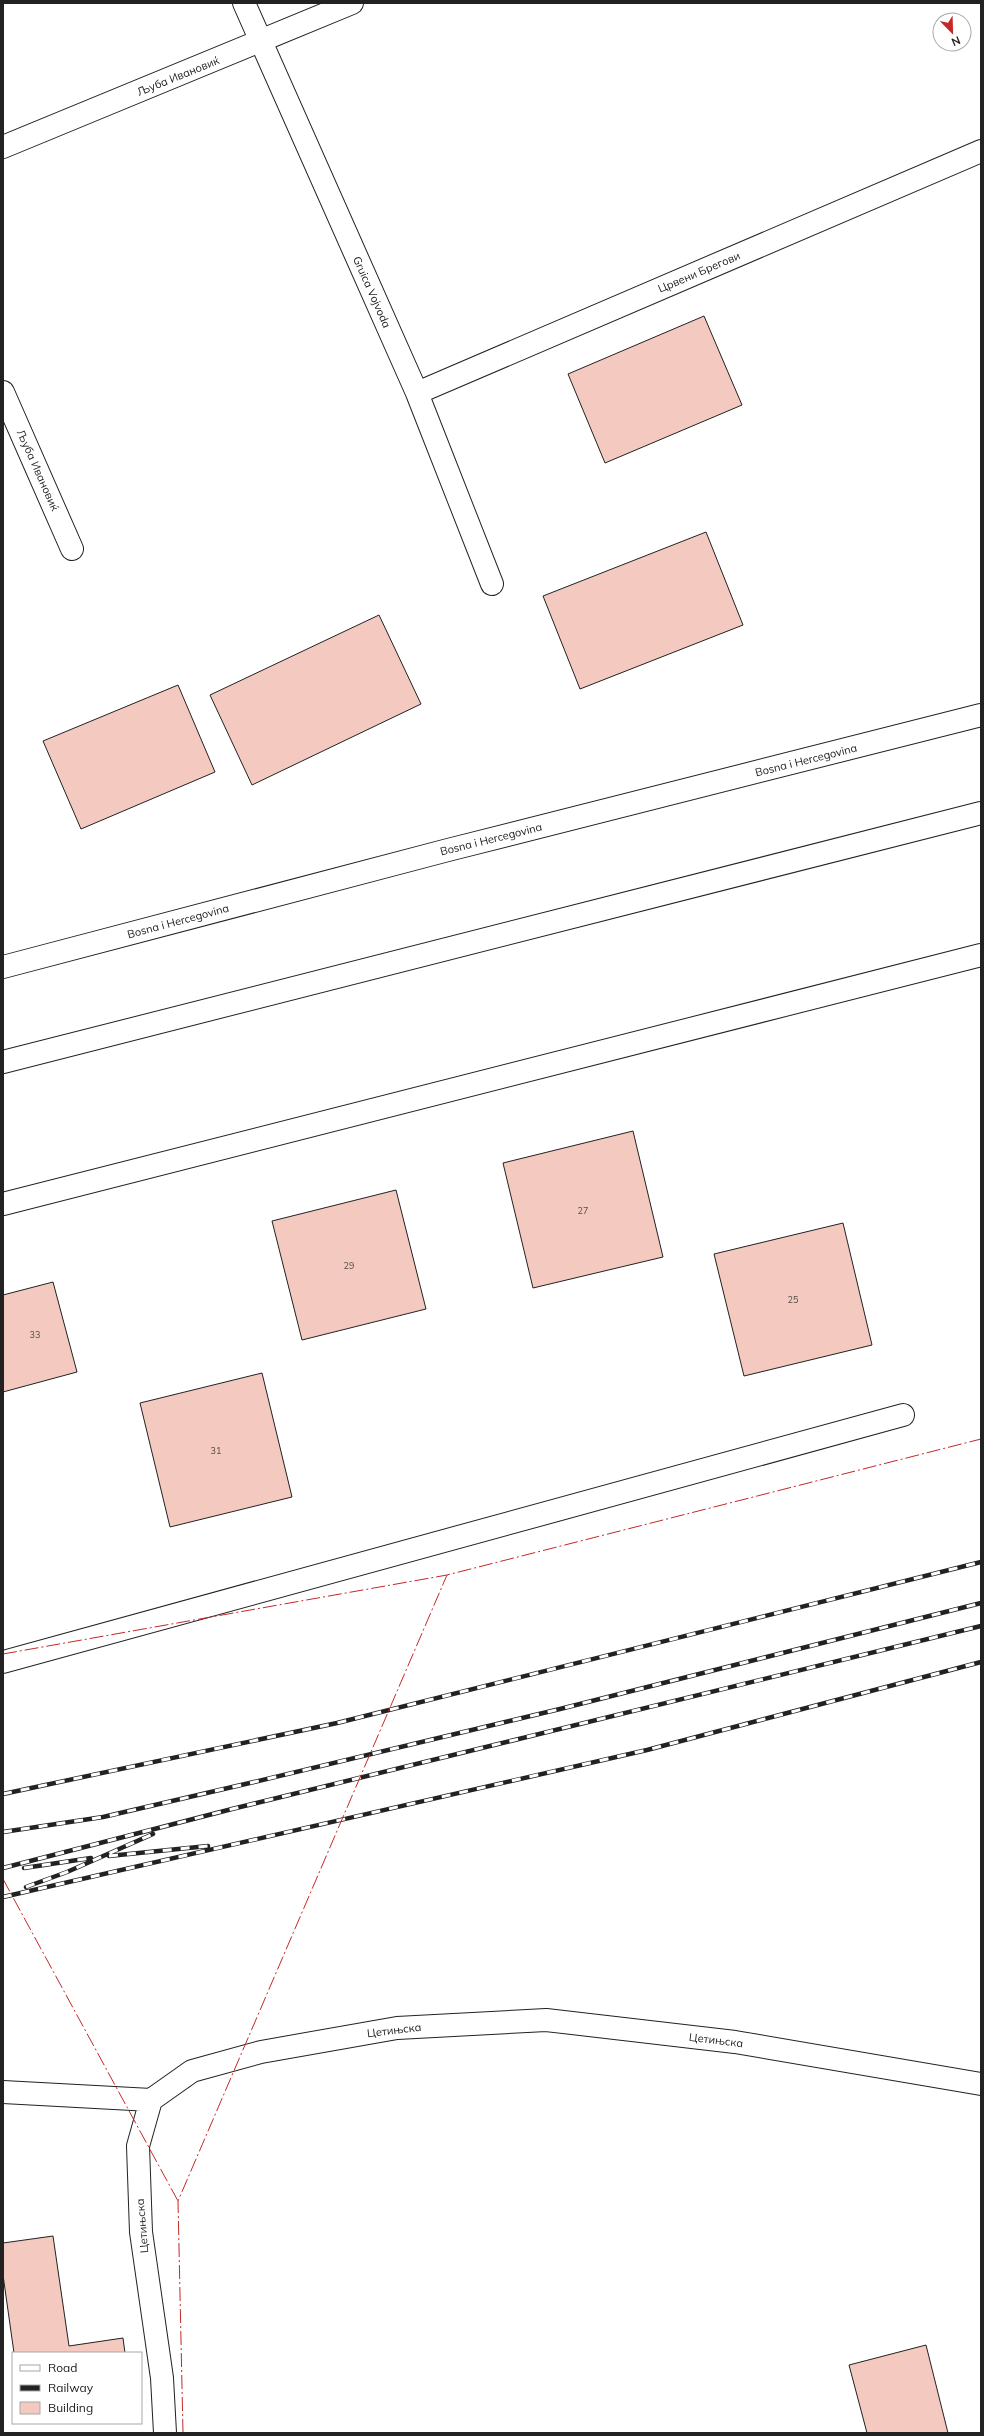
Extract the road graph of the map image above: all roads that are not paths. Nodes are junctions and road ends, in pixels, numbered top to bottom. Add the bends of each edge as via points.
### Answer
1 (244, 3) edge
2 (352, 3) edge
3 (260, 42) junction
4 (3, 147) edge
5 (981, 151) edge
6 (3, 392) edge
7 (417, 393) junction
8 (72, 549) dead end
9 (492, 584) dead end
10 (981, 715) edge
11 (981, 813) edge
12 (981, 955) edge
13 (3, 967) edge
14 (3, 1062) edge
15 (3, 1204) edge
16 (903, 1415) dead end
17 (3, 1662) edge
18 (981, 2084) edge
19 (3, 2092) edge
20 (151, 2100) junction
21 (165, 2433) edge

1 - 3 street, Gruica Vojvoda
2 - 3 street, Љуба Ивановиќ
3 - 4 street, Љуба Ивановиќ
3 - 7 street, Gruica Vojvoda
5 - 7 street, Црвени Брегови
6 - 8 street, Љуба Ивановиќ
7 - 9 street, Gruica Vojvoda
10 - 13 street, Bosna i Hercegovina via 448,850
11 - 14 street
12 - 15 street
16 - 17 street
18 - 20 street, Цетињска via 735,2042 546,2020 396,2028 261,2052 192,2071
19 - 20 street
20 - 21 street, Цетињска via 138,2146 141,2232 162,2378

